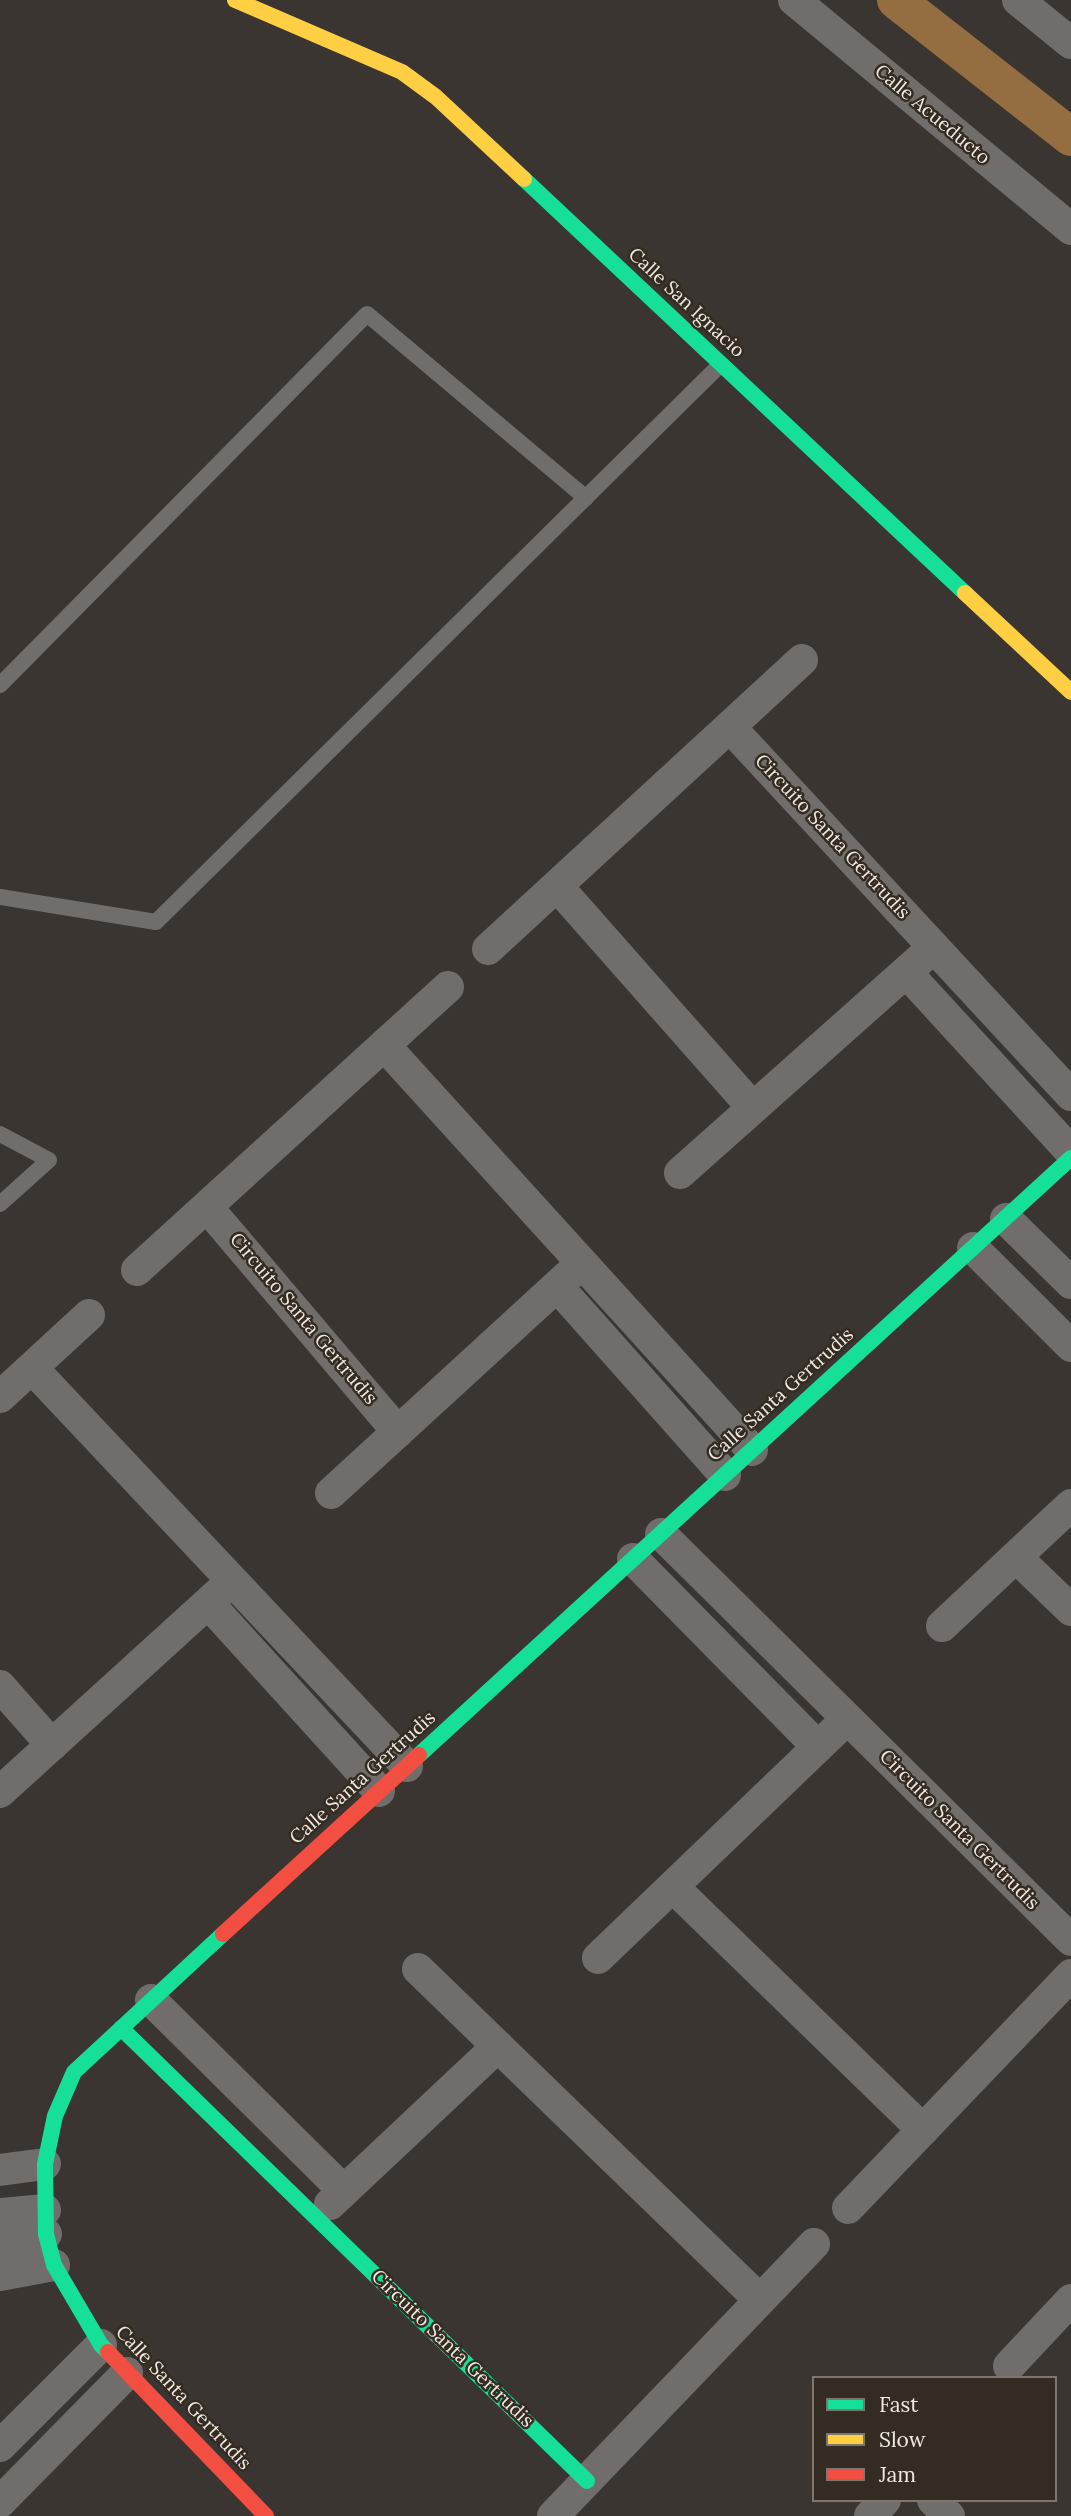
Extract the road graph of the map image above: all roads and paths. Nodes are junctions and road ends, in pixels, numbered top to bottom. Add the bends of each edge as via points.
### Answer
1 (235, 0) edge
2 (794, 0) edge
3 (1018, 0) edge
4 (1071, 43) edge
5 (1071, 229) edge
6 (721, 364) junction
7 (586, 498) junction
8 (802, 660) dead end
9 (0, 685) edge
10 (1071, 692) edge
11 (730, 727) junction
12 (557, 886) junction
13 (0, 897) edge
14 (934, 947) junction
15 (488, 949) dead end
16 (906, 972) junction
17 (448, 987) dead end
18 (384, 1045) junction
19 (1071, 1095) edge
20 (753, 1108) junction
21 (0, 1134) edge
22 (1071, 1152) edge
23 (1071, 1158) edge
24 (680, 1173) dead end
25 (0, 1204) edge
26 (207, 1207) junction
27 (1006, 1219) junction
28 (973, 1248) junction
29 (582, 1263) junction
30 (137, 1270) dead end
31 (1071, 1283) edge
32 (556, 1286) junction
33 (89, 1315) dead end
34 (1071, 1346) edge
35 (32, 1368) junction
36 (0, 1397) edge
37 (398, 1432) junction
38 (752, 1450) junction
39 (725, 1475) junction
40 (331, 1493) dead end
41 (1071, 1505) edge
42 (661, 1534) junction
43 (1016, 1557) junction
44 (633, 1559) junction
45 (232, 1581) junction
46 (208, 1603) junction
47 (1071, 1610) edge
48 (942, 1626) dead end
49 (0, 1686) edge
50 (847, 1718) junction
51 (52, 1745) junction
52 (818, 1747) junction
53 (407, 1766) junction
54 (379, 1791) junction
55 (0, 1792) edge
56 (673, 1887) junction
57 (1071, 1940) edge
58 (598, 1958) dead end
59 (418, 1969) dead end
60 (1071, 1975) edge
61 (151, 2000) junction
62 (121, 2028) junction
63 (498, 2046) junction
64 (923, 2130) junction
65 (45, 2164) junction
66 (0, 2170) edge
67 (344, 2191) junction
68 (848, 2208) dead end
69 (0, 2214) edge
70 (316, 2217) junction
71 (46, 2222) junction
72 (0, 2243) edge
73 (814, 2244) dead end
74 (54, 2265) junction
75 (0, 2275) edge
76 (760, 2300) junction
77 (1071, 2300) edge
78 (101, 2345) junction
79 (1009, 2366) dead end
80 (127, 2373) junction
81 (0, 2446) edge
82 (587, 2480) junction
83 (0, 2502) edge
84 (883, 2502) edge
85 (935, 2502) edge
86 (266, 2516) edge
87 (553, 2516) edge
88 (870, 2516) edge
89 (949, 2516) edge

1 - 6 street, Calle San Ignacio via 402,72 436,97
2 - 5 street, Calle Acueducto
3 - 4 street
6 - 7 lane
6 - 10 street, Calle San Ignacio
7 - 9 lane via 367,314
7 - 13 lane via 156,922
8 - 11 street
11 - 12 street
11 - 14 street, Circuito Santa Gertrudis
12 - 15 street
12 - 20 street
14 - 16 street
14 - 19 street, Circuito Santa Gertrudis
16 - 20 street
16 - 22 street
17 - 18 street
18 - 26 street
18 - 29 street
20 - 24 street
21 - 25 lane via 49,1160
23 - 27 street, Calle Santa Gertrudis
26 - 30 street
26 - 37 street, Circuito Santa Gertrudis
27 - 28 street, Calle Santa Gertrudis
27 - 31 street
28 - 34 street
28 - 38 street, Calle Santa Gertrudis
29 - 32 street
29 - 38 street
32 - 37 street
32 - 39 street
33 - 35 street
35 - 36 street
35 - 45 street
37 - 40 street
38 - 39 street, Calle Santa Gertrudis
39 - 42 street, Calle Santa Gertrudis
41 - 43 street
42 - 44 street, Calle Santa Gertrudis
42 - 50 street, Circuito Santa Gertrudis
43 - 47 street
43 - 48 street
44 - 52 street
44 - 53 street, Calle Santa Gertrudis
45 - 46 street
45 - 53 street
46 - 51 street
46 - 54 street
49 - 51 street
50 - 52 street
50 - 57 street, Circuito Santa Gertrudis
51 - 55 street
52 - 56 street
53 - 54 street, Calle Santa Gertrudis
54 - 61 street, Calle Santa Gertrudis
56 - 58 street
56 - 64 street
59 - 63 street
60 - 64 street
61 - 62 street, Calle Santa Gertrudis
61 - 67 street
62 - 65 street, Calle Santa Gertrudis via 74,2072 55,2116
62 - 70 street, Circuito Santa Gertrudis
63 - 67 street
63 - 76 street
64 - 68 street
65 - 66 street
65 - 71 street, Calle Santa Gertrudis
67 - 70 street
69 - 71 street
70 - 82 street, Circuito Santa Gertrudis
71 - 72 street
71 - 74 street, Calle Santa Gertrudis
73 - 76 street
74 - 75 street
74 - 78 street, Calle Santa Gertrudis
76 - 82 street
77 - 79 street
78 - 80 street, Calle Santa Gertrudis
78 - 81 street
80 - 83 street
80 - 86 street, Calle Santa Gertrudis
82 - 87 street
84 - 88 street
85 - 89 street

